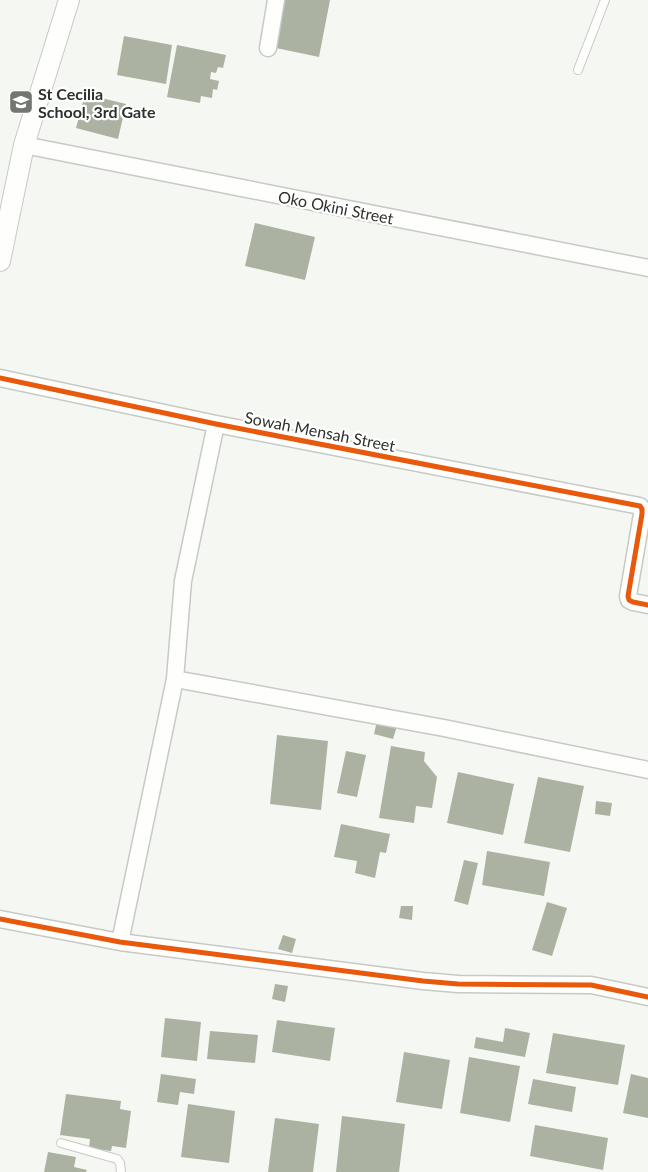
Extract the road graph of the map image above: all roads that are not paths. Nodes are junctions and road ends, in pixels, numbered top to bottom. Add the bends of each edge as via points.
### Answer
1 (69, 0) edge
2 (276, 0) edge
3 (605, 0) edge
4 (268, 48) dead end
5 (578, 70) dead end
6 (24, 145) junction
7 (0, 261) edge
8 (648, 268) edge
9 (0, 378) edge
10 (216, 424) junction
11 (648, 604) edge
12 (175, 679) junction
13 (648, 770) edge
14 (0, 919) edge
15 (120, 942) junction
16 (648, 997) edge
17 (61, 1143) dead end
18 (121, 1172) edge

1 - 6 street
2 - 4 street
3 - 5 lane
6 - 7 street
6 - 8 street, Oko Okini Street
9 - 10 street, Sowah Mensah Street
10 - 11 street, Sowah Mensah Street via 635,505 642,509 642,514 628,596 633,602
10 - 12 street via 183,581
12 - 13 street via 444,728
12 - 15 street
14 - 15 street
15 - 16 street via 423,981 592,985
17 - 18 lane via 117,1159

